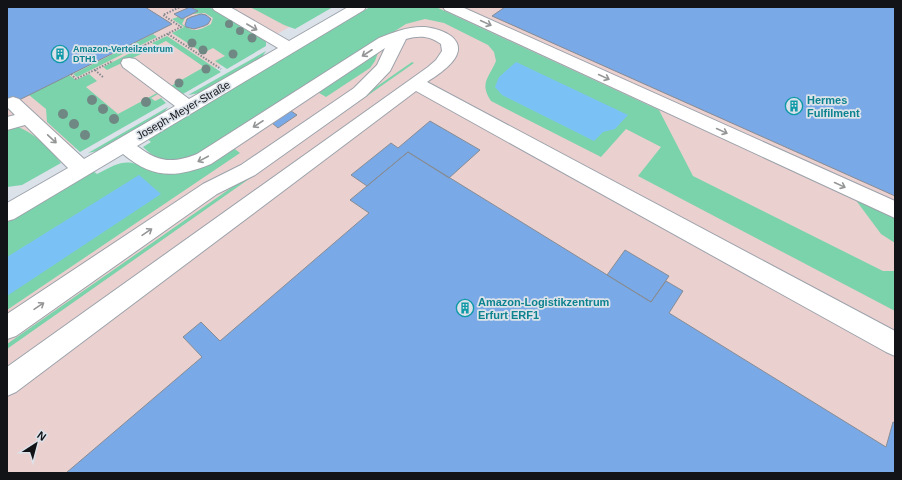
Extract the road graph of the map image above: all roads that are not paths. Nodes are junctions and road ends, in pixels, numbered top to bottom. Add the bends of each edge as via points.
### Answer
1 (218, 7) edge
2 (240, 7) edge
3 (359, 7) edge
4 (450, 7) edge
5 (401, 35) junction
6 (295, 45) junction
7 (125, 58) road end
8 (415, 83) junction
9 (13, 103) dead end
10 (188, 107) junction
11 (28, 117) junction
12 (7, 124) edge
13 (124, 145) junction
14 (82, 169) junction
15 (895, 210) edge
16 (7, 213) edge
17 (7, 328) edge
18 (895, 344) edge
19 (7, 383) edge

1 -> 6 street
2 - 6 street
3 - 6 street, Joseph-Meyer-Straße
4 -> 15 street
5 - 8 street via 414,32 431,33 450,44 451,49 447,58
5 -> 13 street via 385,42 192,165 180,168 157,166 146,162
17 -> 5 street via 210,189 253,166 360,92 384,67
6 - 10 street, Joseph-Meyer-Straße
7 - 10 street
8 - 18 street
8 - 19 street
9 - 11 street
10 - 13 street, Joseph-Meyer-Straße
11 - 12 street
11 -> 14 street
13 - 14 street, Joseph-Meyer-Straße
14 - 16 street, Joseph-Meyer-Straße

